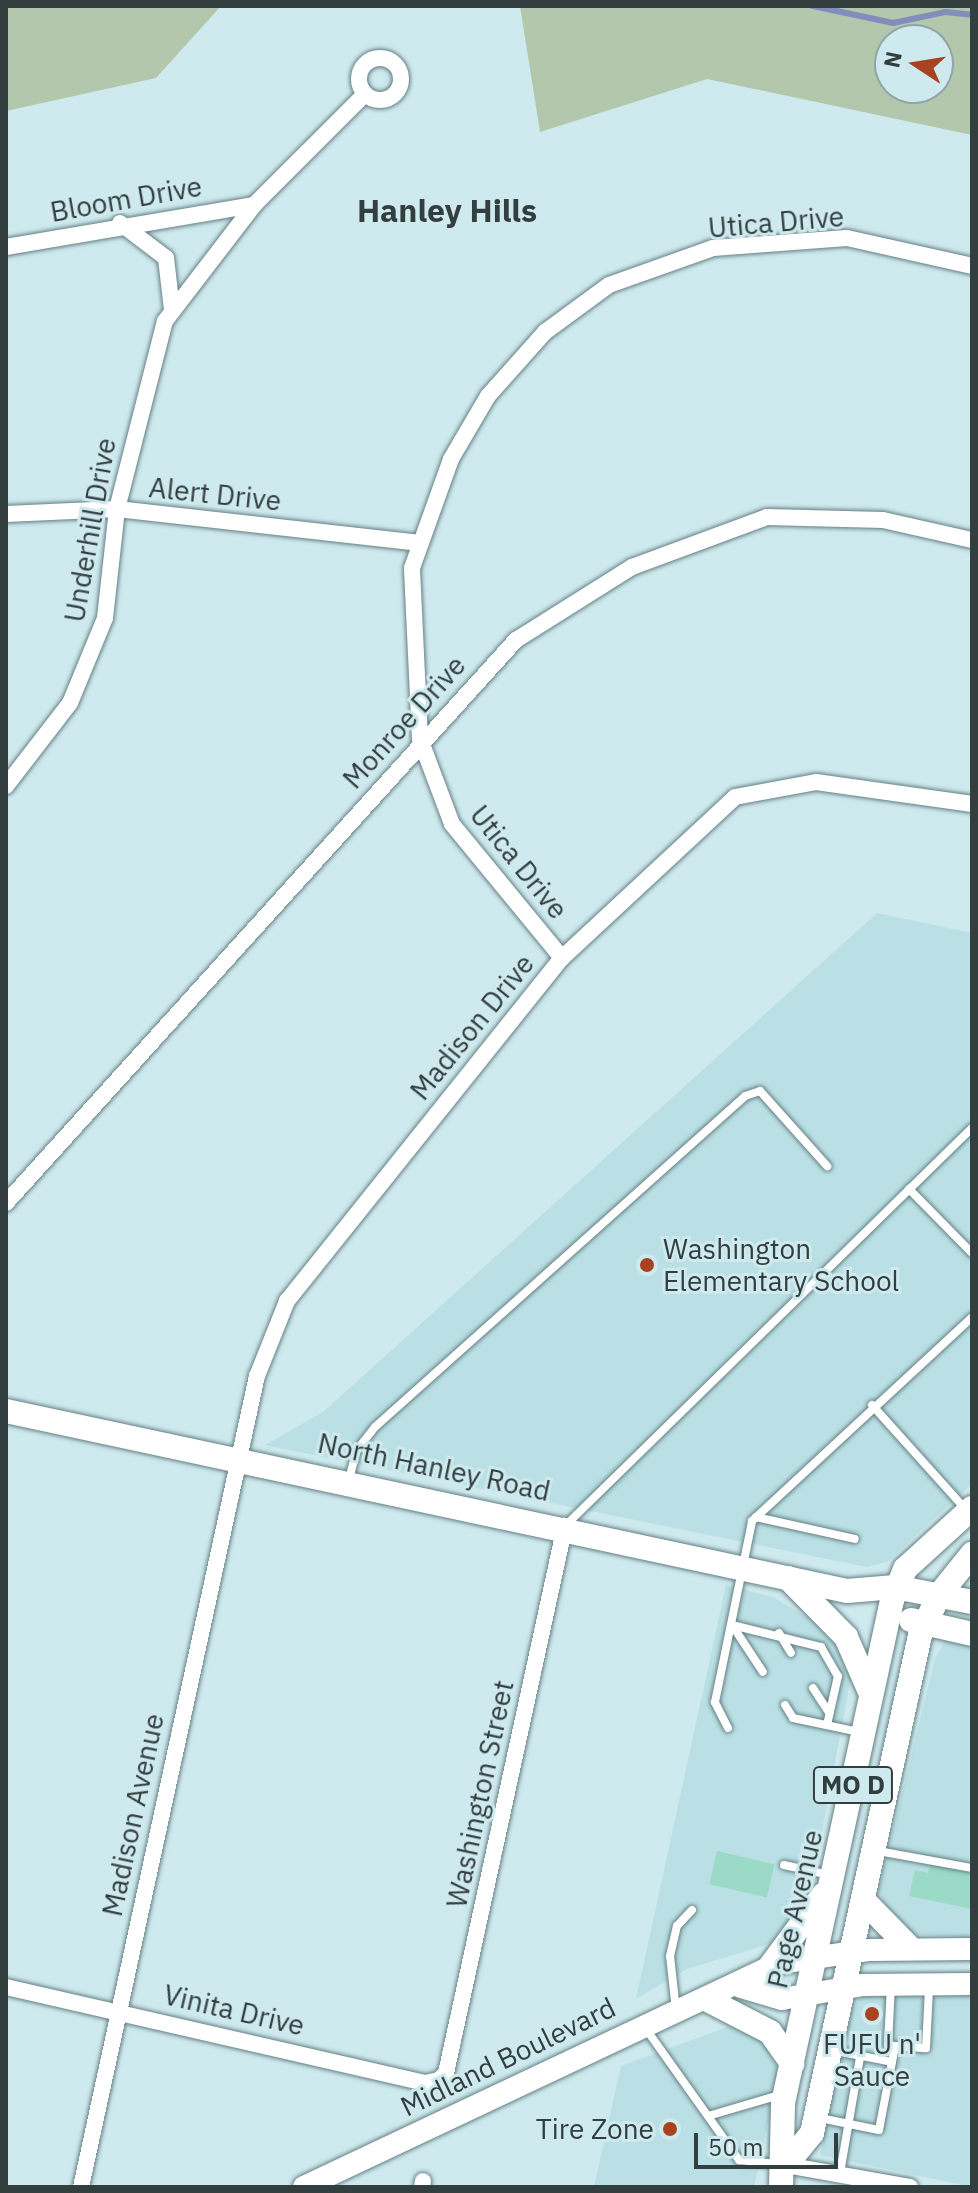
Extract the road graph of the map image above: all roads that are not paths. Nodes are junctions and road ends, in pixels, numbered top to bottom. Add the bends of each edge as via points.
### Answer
1 (365, 94) dead end
2 (254, 205) junction
3 (120, 223) junction
4 (6, 247) edge
5 (972, 266) edge
6 (172, 310) junction
7 (117, 509) junction
8 (6, 514) edge
9 (972, 540) edge
10 (418, 543) junction
11 (420, 739) junction
12 (6, 786) edge
13 (972, 804) edge
14 (562, 958) junction
15 (972, 1128) edge
16 (827, 1166) dead end
17 (909, 1189) junction
18 (6, 1203) edge
19 (972, 1253) edge
20 (972, 1317) edge
21 (872, 1405) junction
22 (6, 1411) edge
23 (238, 1455) junction
24 (349, 1479) junction
25 (970, 1510) edge
26 (756, 1517) junction
27 (565, 1526) junction
28 (855, 1539) dead end
29 (972, 1554) edge
30 (740, 1566) junction
31 (788, 1578) junction
32 (895, 1587) junction
33 (847, 1591) junction
34 (939, 1595) junction
35 (972, 1602) edge
36 (888, 1615) junction
37 (732, 1625) junction
38 (949, 1628) edge
39 (779, 1633) junction
40 (791, 1653) dead end
41 (763, 1672) dead end
42 (813, 1688) dead end
43 (871, 1695) junction
44 (785, 1705) dead end
45 (829, 1713) junction
46 (827, 1725) junction
47 (728, 1728) dead end
48 (864, 1733) junction
49 (873, 1850) junction
50 (784, 1865) dead end
51 (972, 1868) edge
52 (833, 1876) junction
53 (863, 1900) junction
54 (692, 1910) dead end
55 (910, 1948) junction
56 (972, 1949) edge
57 (852, 1952) junction
58 (816, 1956) junction
59 (766, 1972) junction
60 (928, 1983) junction
61 (891, 1984) junction
62 (972, 1984) edge
63 (6, 1987) edge
64 (741, 1987) junction
65 (844, 1987) junction
66 (807, 1995) junction
67 (706, 1999) junction
68 (117, 2009) junction
69 (676, 2010) junction
70 (643, 2025) junction
71 (895, 2046) junction
72 (830, 2050) junction
73 (860, 2057) junction
74 (892, 2062) junction
75 (792, 2064) junction
76 (446, 2073) joint
77 (785, 2094) junction
78 (708, 2116) junction
79 (815, 2117) junction
80 (848, 2123) junction
81 (840, 2173) junction
82 (784, 2176) edge
83 (81, 2187) edge
84 (304, 2187) edge
85 (910, 2187) edge

1 - 2 street, Underhill Drive
2 - 3 street, Bloom Drive
2 - 6 street, Underhill Drive
3 - 4 street, Bloom Drive
3 - 6 street, Underhill Drive via 166,258
5 - 10 street, Utica Drive via 847,238 713,248 609,285 545,332 488,396 451,459
6 - 7 street, Underhill Drive via 139,407
7 - 8 street, Alert Drive
7 - 10 street, Alert Drive
7 - 12 street, Underhill Drive via 115,574 89,661 54,729
9 - 11 street, Monroe Drive via 825,514 752,522 632,567 516,640
10 - 11 street, Utica Drive via 408,589
11 - 14 street, Utica Drive via 452,824
11 - 18 street, Monroe Drive
13 - 14 street, Madison Drive via 889,786 816,782 735,797
14 - 23 street, Madison Drive via 287,1301 257,1376
15 - 17 lane
16 - 24 lane via 760,1091 745,1096 375,1427 357,1450
17 - 19 lane
17 - 27 lane
20 - 21 lane
21 - 25 lane
21 - 26 lane
22 - 23 main road, North Hanley Road
23 - 24 main road, North Hanley Road
23 - 68 street, Madison Avenue
24 - 27 main road, North Hanley Road
25 - 32 main road
25 - 34 main road via 943,1565
26 - 28 lane
26 - 30 lane
27 - 30 main road, North Hanley Road
27 - 76 street, Washington Street
29 - 34 main road, MO D
30 - 31 main road, North Hanley Road
30 - 37 lane
31 - 33 main road, North Hanley Road
31 - 43 main road via 846,1637
32 - 33 main road, North Hanley Road
32 - 34 main road, North Hanley Road
32 - 36 main road, Page Avenue / MO D
33 - 36 main road, North Hanley Road
34 - 35 main road, North Hanley Road
34 - 38 main road, MO D
36 - 38 main road, North Hanley Road
36 - 43 main road, Page Avenue / MO D
37 - 39 lane
37 - 41 lane
37 - 47 lane via 715,1702
38 - 49 main road, MO D
39 - 40 lane
39 - 45 lane via 812,1640 832,1662 838,1676
42 - 45 lane
43 - 48 main road, Page Avenue / MO D
44 - 46 lane via 793,1718
45 - 46 lane
46 - 48 lane
48 - 52 main road, Page Avenue / MO D
49 - 51 lane
49 - 53 main road, MO D
50 - 52 lane
52 - 58 main road, Page Avenue / MO D
52 - 59 main road
53 - 55 main road
53 - 57 main road, MO D
54 - 69 lane via 677,1926 670,1956
55 - 56 main road, Midland Boulevard
55 - 57 main road, Midland Boulevard
57 - 58 main road, Midland Boulevard
57 - 65 main road, MO D
58 - 59 main road, Midland Boulevard
58 - 66 main road, Page Avenue / MO D
59 - 64 main road, Midland Boulevard
60 - 61 main road
60 - 62 main road
60 - 71 lane via 926,2048
61 - 65 main road
61 - 71 lane via 888,2045
63 - 68 street, Vinita Drive
64 - 66 main road via 782,1999
64 - 67 main road, Midland Boulevard
65 - 66 main road
65 - 72 main road, MO D
66 - 75 main road, Page Avenue / MO D
67 - 69 main road, Midland Boulevard
67 - 75 main road via 770,2032
68 - 76 street, Vinita Drive via 425,2083
68 - 83 street, Madison Avenue
69 - 70 main road, Midland Boulevard
70 - 78 lane
70 - 84 main road, Midland Boulevard
71 - 74 lane
72 - 73 lane
72 - 79 main road, MO D
73 - 74 lane
73 - 80 lane
74 - 80 lane via 879,2130
75 - 77 main road, Page Avenue / MO D
77 - 78 lane
77 - 82 main road, Page Avenue / MO D via 779,2126
78 - 82 lane via 739,2160
79 - 80 lane
79 - 82 main road, MO D
80 - 81 lane
81 - 82 street
81 - 85 street

